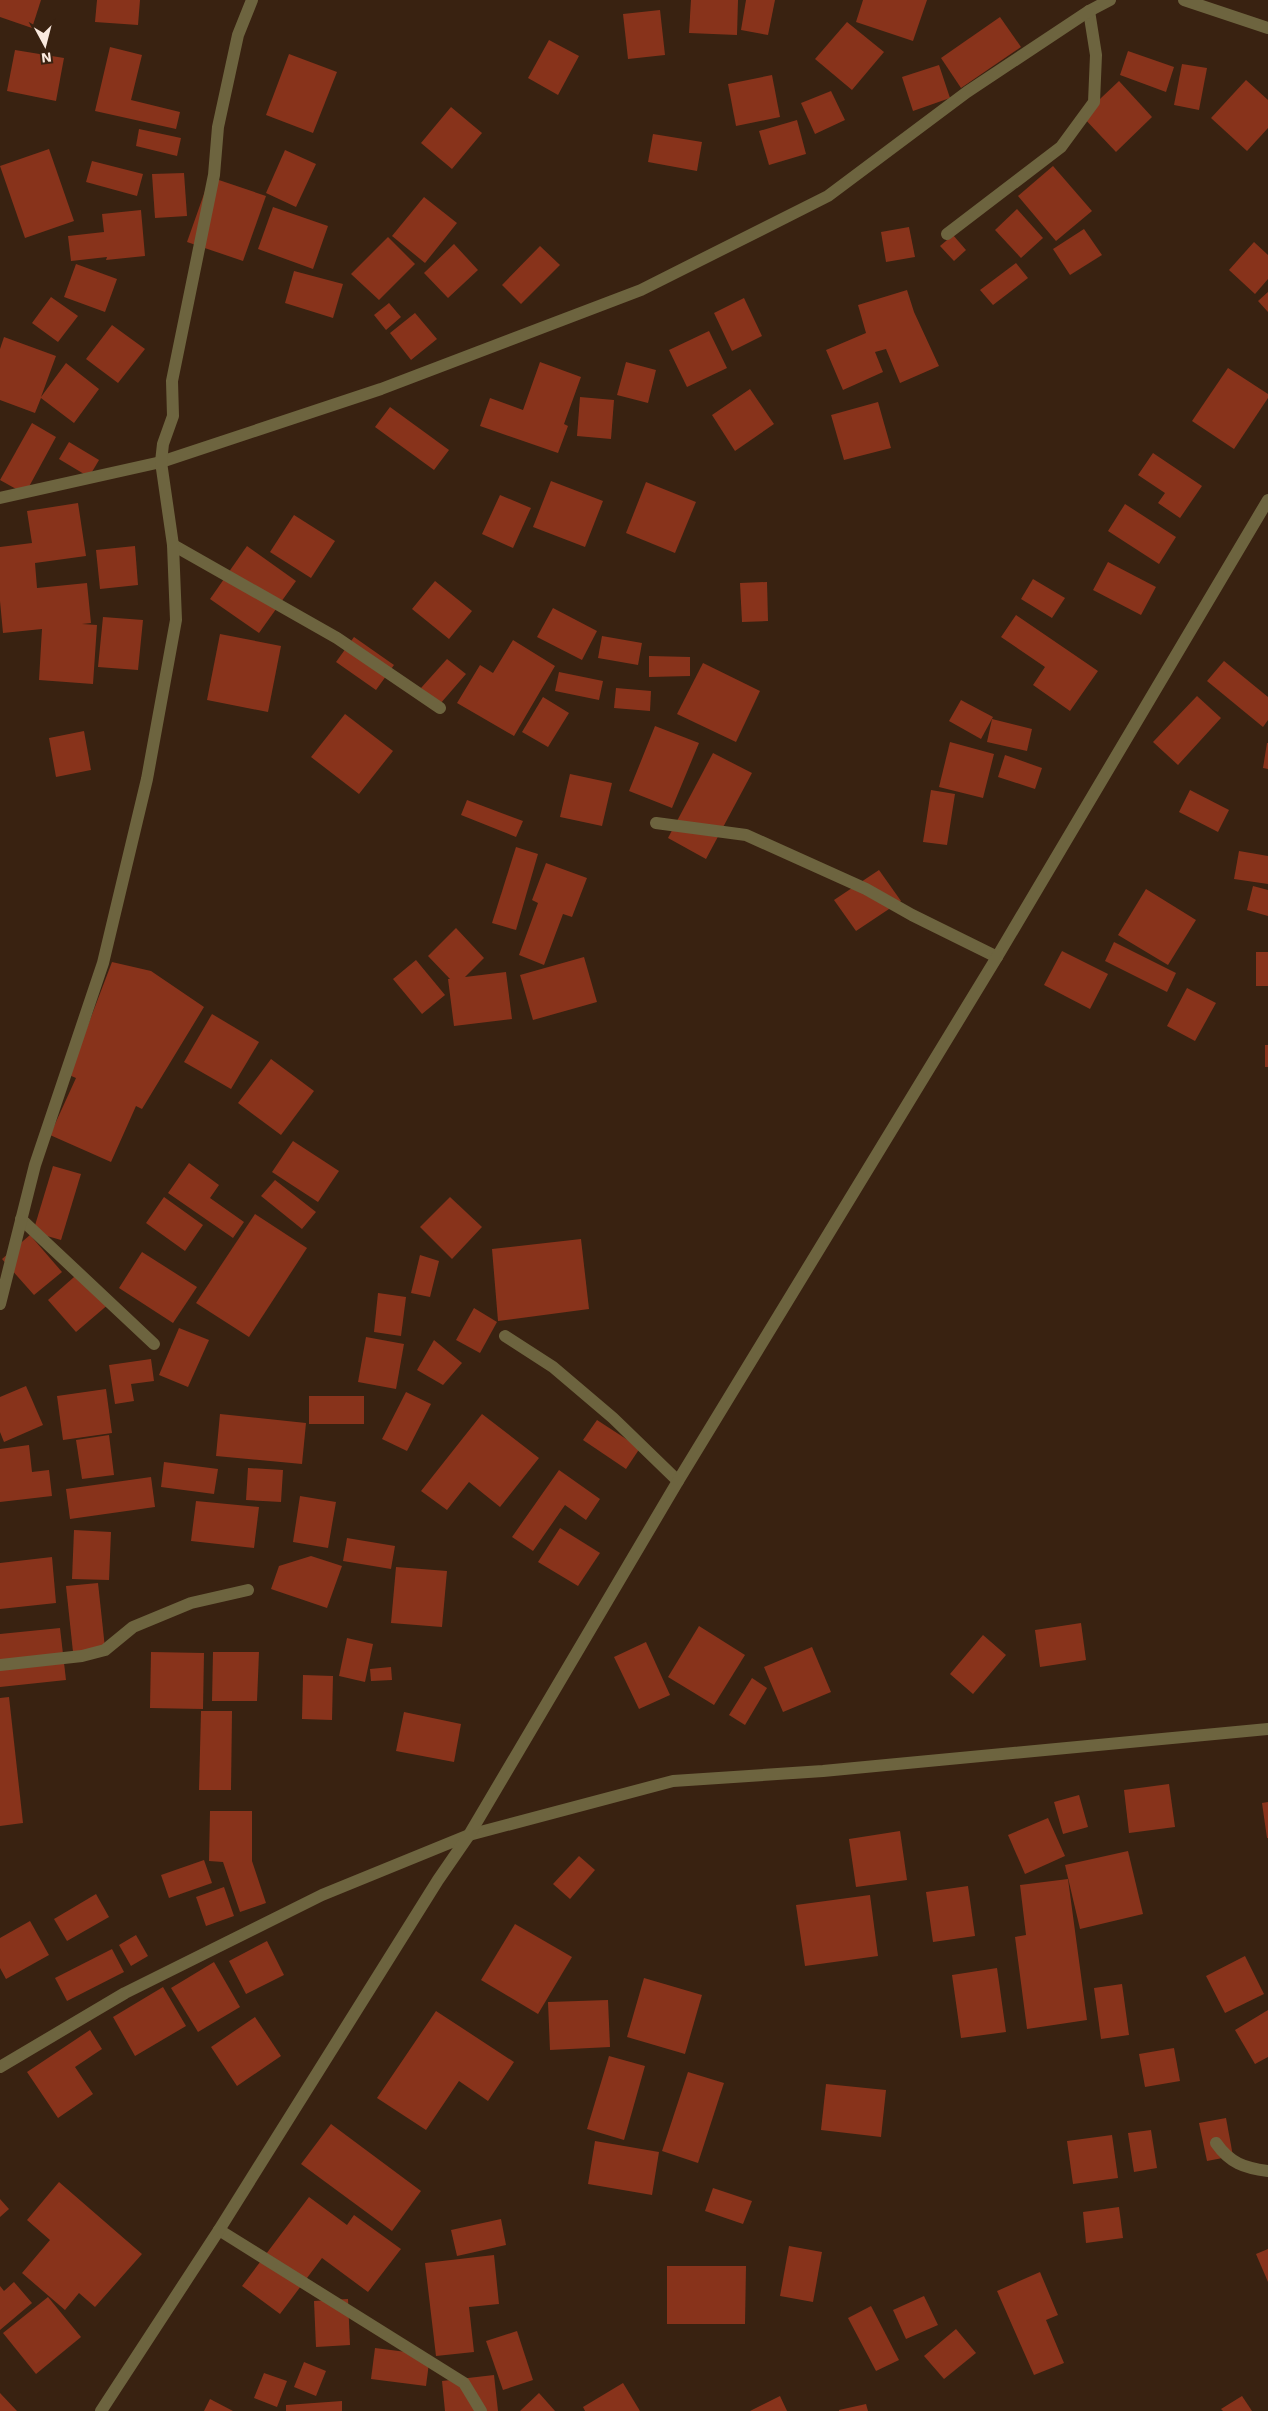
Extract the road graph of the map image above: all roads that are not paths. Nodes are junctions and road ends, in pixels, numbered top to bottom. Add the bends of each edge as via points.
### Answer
1 (252, 0) edge
2 (1110, 0) edge
3 (1184, 0) edge
4 (1089, 11) junction
5 (1268, 28) edge
6 (948, 234) dead end
7 (161, 462) junction
8 (0, 498) edge
9 (1268, 500) edge
10 (174, 545) junction
11 (440, 708) dead end
12 (656, 822) dead end
13 (997, 957) junction
14 (20, 1219) junction
15 (0, 1304) edge
16 (505, 1336) dead end
17 (154, 1344) dead end
18 (678, 1480) junction
19 (248, 1590) dead end
20 (0, 1665) edge
21 (1268, 1730) edge
22 (470, 1835) junction
23 (0, 2067) edge
24 (1216, 2143) dead end
25 (1268, 2171) edge
26 (219, 2230) junction
27 (101, 2411) edge
28 (481, 2411) edge

1 - 7 street via 238,35 218,127 214,175 172,381 172,416
2 - 4 street
3 - 5 street
4 - 6 street via 1096,55 1094,102 1061,148
4 - 7 street via 967,92 828,196 641,290 382,389
7 - 8 street
7 - 10 street
9 - 13 street
10 - 11 street via 337,638
10 - 14 street via 176,620 147,780 103,963
12 - 13 street via 746,835 866,889
13 - 18 street
14 - 15 street
14 - 17 street
16 - 18 street via 553,1367
18 - 22 street
19 - 20 street via 191,1603 133,1627 106,1650 82,1656
21 - 22 street via 823,1771 674,1781
22 - 23 street via 314,1899 125,1993
22 - 26 street via 432,1888
24 - 25 street via 1226,2157 1250,2169
26 - 27 street
26 - 28 street via 464,2383

